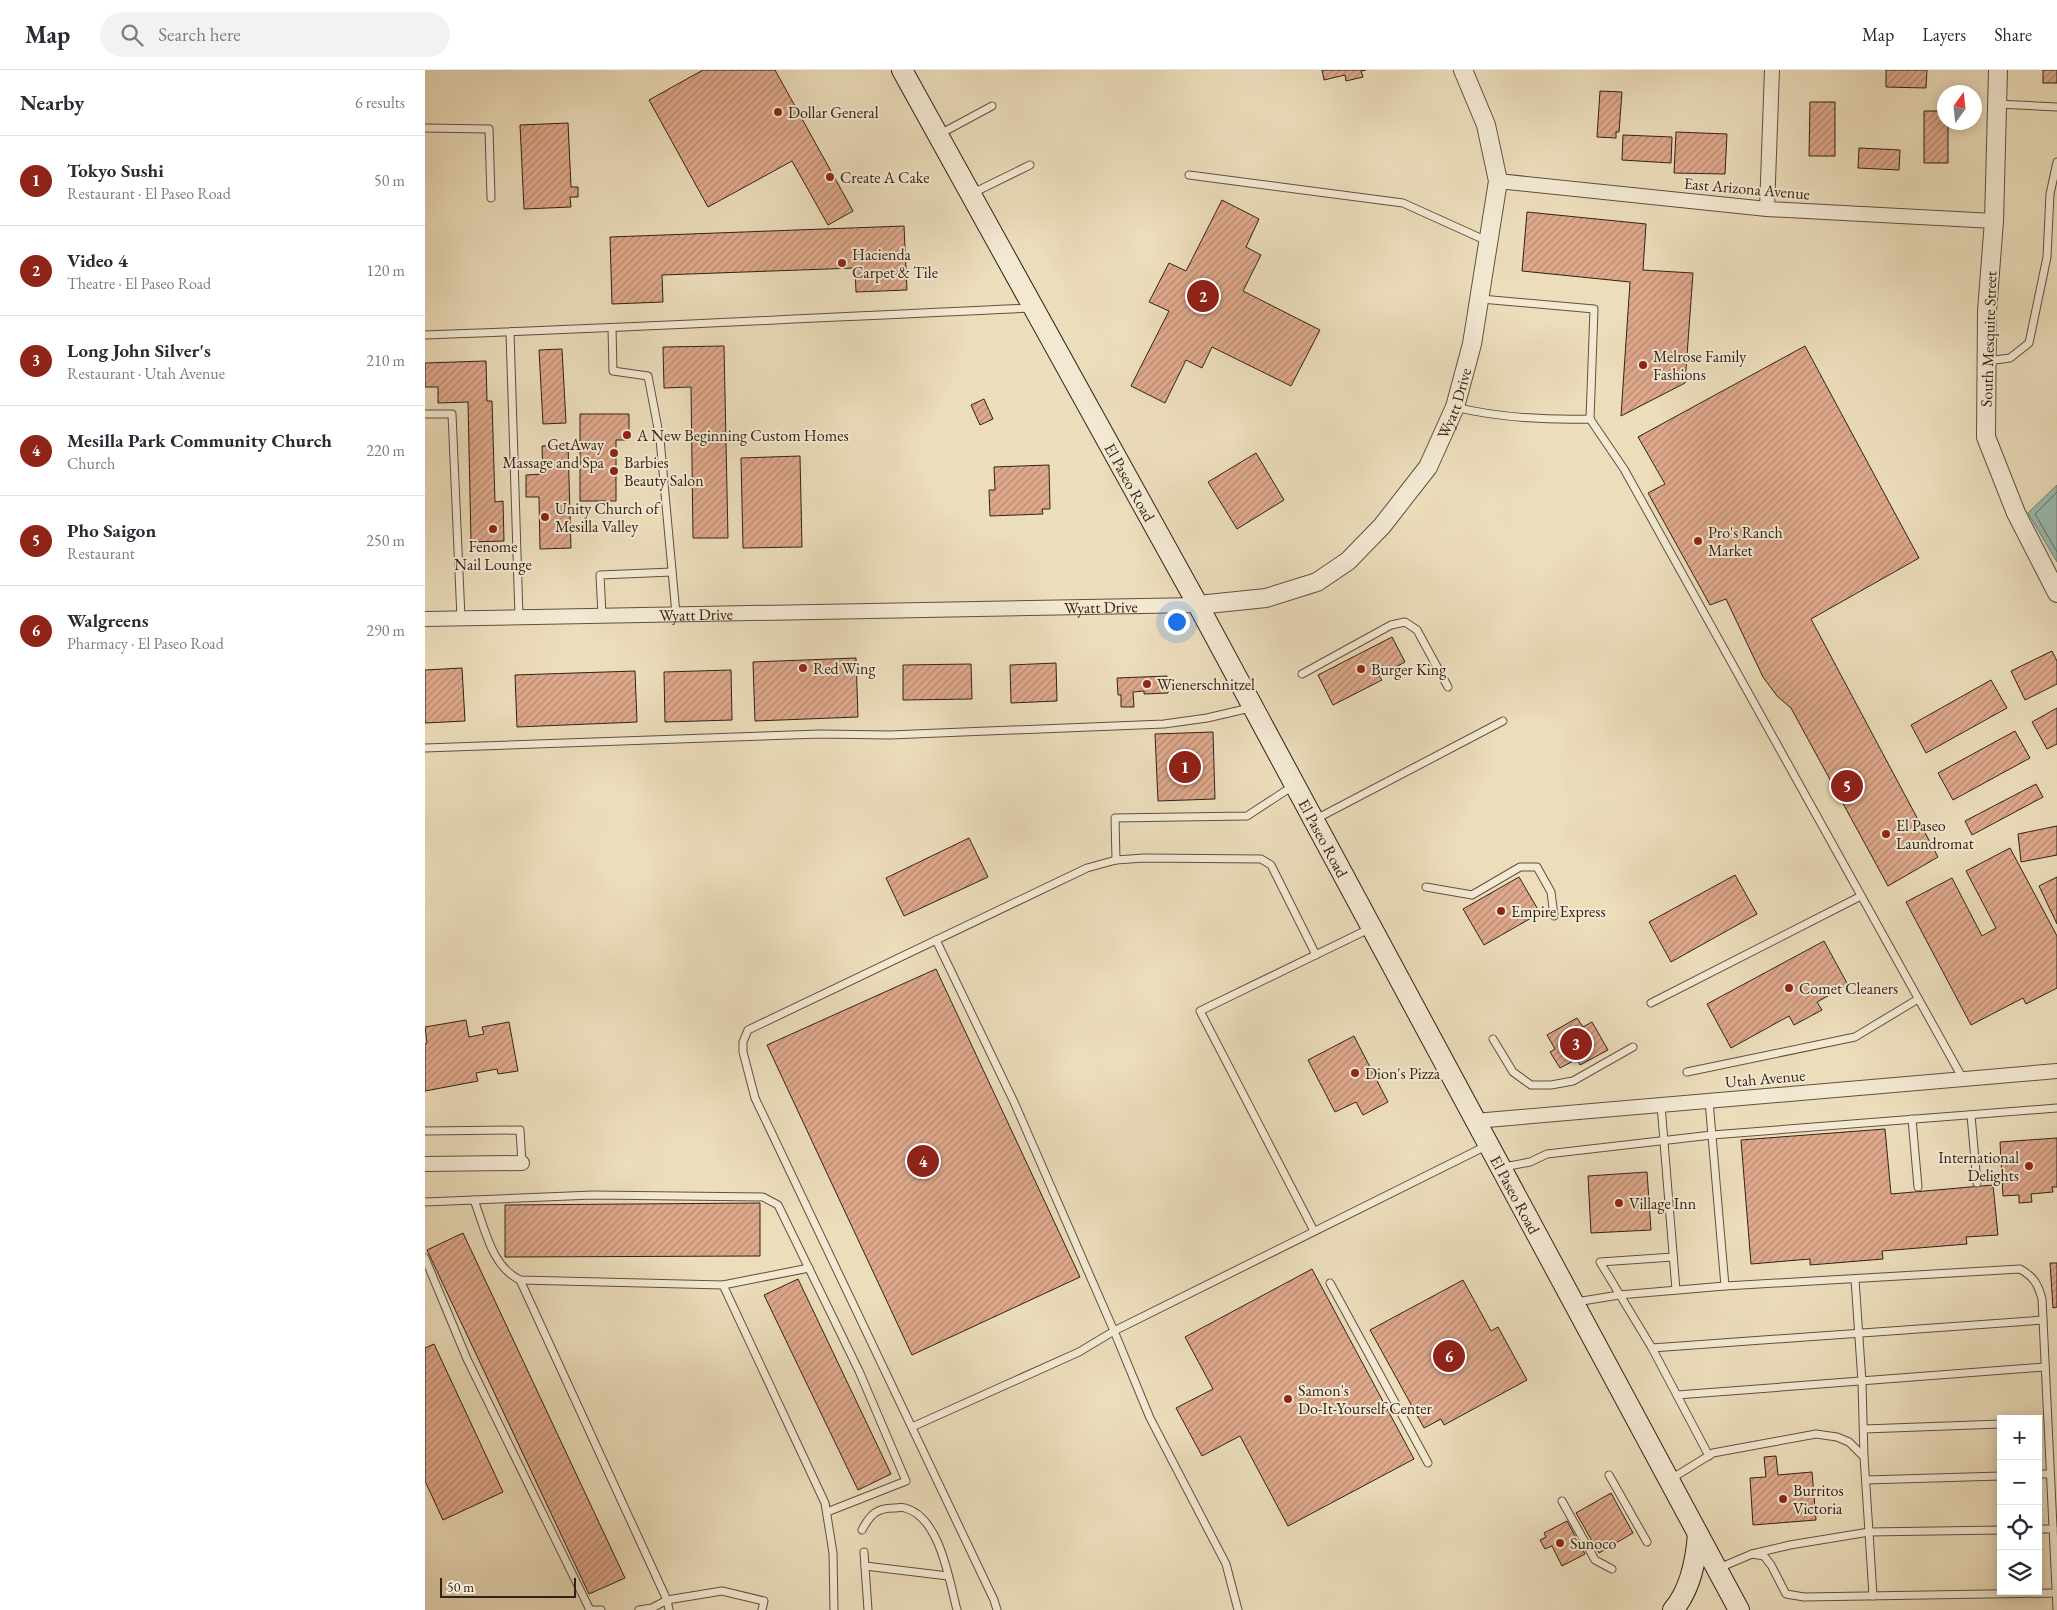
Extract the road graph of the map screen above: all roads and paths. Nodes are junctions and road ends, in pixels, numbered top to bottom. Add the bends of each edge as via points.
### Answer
1 (902, 70) edge
2 (1463, 70) edge
3 (1773, 70) edge
4 (1997, 70) edge
5 (1997, 104) junction
6 (992, 106) dead end
7 (2057, 107) edge
8 (425, 128) edge
9 (937, 135) junction
10 (2057, 162) edge
11 (1030, 165) dead end
12 (1189, 175) dead end
13 (1498, 181) junction
14 (971, 194) junction
15 (491, 198) dead end
16 (1767, 209) junction
17 (1994, 221) junction
18 (1489, 242) junction
19 (1480, 299) junction
20 (1033, 308) junction
21 (612, 328) junction
22 (510, 332) junction
23 (425, 335) edge
24 (1986, 361) junction
25 (1455, 407) junction
26 (425, 414) edge
27 (1590, 418) junction
28 (672, 572) junction
29 (2057, 593) edge
30 (1198, 605) junction
31 (675, 614) junction
32 (602, 615) junction
33 (519, 617) junction
34 (461, 618) junction
35 (425, 619) edge
36 (1302, 674) dead end
37 (1448, 687) dead end
38 (1253, 708) junction
39 (1503, 721) dead end
40 (425, 748) edge
41 (1295, 785) junction
42 (1314, 820) junction
43 (1116, 860) junction
44 (1426, 887) dead end
45 (1861, 896) junction
46 (1554, 916) dead end
47 (1372, 928) junction
48 (936, 940) junction
49 (1316, 955) junction
50 (1918, 999) junction
51 (1651, 1003) dead end
52 (1493, 1039) dead end
53 (1633, 1047) dead end
54 (2057, 1071) edge
55 (1687, 1072) dead end
56 (1963, 1079) junction
57 (1709, 1101) junction
58 (1661, 1105) junction
59 (2057, 1108) edge
60 (1971, 1114) junction
61 (1912, 1119) junction
62 (1475, 1121) junction
63 (425, 1130) edge
64 (1712, 1135) junction
65 (1663, 1141) junction
66 (1488, 1144) junction
67 (522, 1163) joint
68 (425, 1164) edge
69 (1501, 1168) junction
70 (1977, 1183) dead end
71 (1918, 1187) dead end
72 (474, 1200) junction
73 (425, 1202) edge
74 (1314, 1231) junction
75 (1673, 1257) junction
76 (425, 1258) edge
77 (809, 1268) junction
78 (1855, 1279) junction
79 (520, 1280) junction
80 (1331, 1283) dead end
81 (723, 1285) junction
82 (1725, 1286) junction
83 (1676, 1290) junction
84 (1619, 1295) junction
85 (1573, 1302) junction
86 (2043, 1320) junction
87 (1114, 1331) junction
88 (1858, 1332) junction
89 (1652, 1348) junction
90 (2045, 1367) junction
91 (1862, 1382) junction
92 (1677, 1395) junction
93 (2048, 1422) junction
94 (2042, 1423) edge
95 (1997, 1424) edge
96 (912, 1427) junction
97 (1864, 1429) junction
98 (1709, 1456) junction
99 (1864, 1456) junction
100 (1428, 1463) dead end
101 (2042, 1474) edge
102 (2050, 1474) junction
103 (1609, 1475) dead end
104 (1997, 1476) edge
105 (1669, 1480) junction
106 (1866, 1480) junction
107 (1562, 1501) dead end
108 (827, 1512) junction
109 (2042, 1529) edge
110 (2053, 1529) junction
111 (862, 1530) dead end
112 (1997, 1530) edge
113 (1869, 1532) junction
114 (1698, 1534) junction
115 (1647, 1542) dead end
116 (864, 1552) dead end
117 (1752, 1554) junction
118 (865, 1566) junction
119 (1612, 1569) dead end
120 (1717, 1569) junction
121 (948, 1576) junction
122 (2056, 1593) edge
123 (1873, 1596) junction
124 (667, 1600) junction
125 (589, 1610) edge
126 (601, 1610) edge
127 (639, 1610) edge
128 (669, 1610) edge
129 (762, 1610) edge
130 (834, 1610) edge
131 (868, 1610) edge
132 (957, 1610) edge
133 (997, 1610) edge
134 (1238, 1610) edge
135 (1673, 1610) edge
136 (1739, 1610) edge
137 (2057, 1610) edge

1 - 9 main road, El Paseo Road
2 - 13 street via 1486,125
3 - 16 street
4 - 5 street, South Mesquite Street
5 - 7 lane
5 - 17 street, South Mesquite Street
6 - 9 lane
8 - 15 lane via 489,129
9 - 14 main road, El Paseo Road
10 - 24 lane via 2050,194 2047,257 2029,343 2010,358
11 - 14 lane
12 - 18 lane via 1403,203
13 - 16 street, East Arizona Avenue
13 - 18 street, Wyatt Drive
14 - 20 main road, El Paseo Road
16 - 17 street, East Arizona Avenue
17 - 24 street, South Mesquite Street
18 - 19 street, Wyatt Drive
19 - 25 street, Wyatt Drive
19 - 27 lane via 1594,309
20 - 21 lane
20 - 30 main road, El Paseo Road
21 - 22 lane
21 - 28 lane via 613,371 648,376 660,439
22 - 23 lane
22 - 33 lane
24 - 29 street, South Mesquite Street via 1986,437 2016,513
25 - 27 lane via 1487,415 1564,420
25 - 30 street, Wyatt Drive via 1428,467 1382,526 1348,561 1317,582 1266,598
26 - 34 lane via 452,414
27 - 45 lane via 1624,469
28 - 31 lane
28 - 32 lane via 600,575
30 - 31 street, Wyatt Drive
30 - 38 main road, El Paseo Road
31 - 32 street, Wyatt Drive
32 - 33 street, Wyatt Drive
33 - 34 street, Wyatt Drive
34 - 35 street, Wyatt Drive
36 - 37 lane via 1391,625 1405,622 1417,630
38 - 40 lane via 1164,724
38 - 41 main road, El Paseo Road
39 - 42 lane
41 - 42 main road, El Paseo Road
41 - 43 lane via 1247,816 1115,818
42 - 47 main road, El Paseo Road
43 - 48 lane via 1087,868
43 - 49 lane via 1261,859 1271,865
44 - 46 lane via 1471,895 1520,867 1537,867 1551,892
45 - 50 lane
45 - 51 lane
47 - 49 lane
47 - 62 main road, El Paseo Road
48 - 87 lane via 1014,1102
48 - 96 lane via 749,1030 743,1042 755,1098
49 - 74 lane via 1200,1011
50 - 55 lane via 1855,1037
50 - 56 lane
52 - 53 lane via 1513,1072 1531,1085 1573,1081
54 - 56 street, Utah Avenue
56 - 57 street, Utah Avenue
57 - 58 street, Utah Avenue
57 - 64 lane
58 - 62 street, Utah Avenue
58 - 65 lane
59 - 60 lane
60 - 61 lane
60 - 70 lane
61 - 64 lane
61 - 71 lane
62 - 66 main road, El Paseo Road
63 - 67 lane via 520,1130
64 - 65 lane
64 - 82 lane
65 - 69 lane via 1547,1154 1530,1162
65 - 75 lane
66 - 69 main road, El Paseo Road
66 - 74 lane
67 - 68 street
69 - 85 main road, El Paseo Road
72 - 73 lane
72 - 77 lane via 593,1196 763,1197 778,1205
72 - 79 lane via 498,1262
74 - 87 lane
75 - 83 lane
75 - 84 lane via 1600,1262
76 - 125 lane via 467,1359
77 - 81 lane
77 - 108 lane via 859,1371 906,1481
78 - 82 lane
78 - 86 lane via 2020,1270 2038,1284
78 - 88 lane
79 - 81 lane
79 - 124 lane
80 - 100 lane
81 - 108 lane
82 - 83 lane
83 - 84 lane
84 - 85 lane
84 - 89 lane
85 - 105 main road, El Paseo Road
86 - 88 lane
86 - 90 lane
87 - 96 lane via 1079,1352
87 - 134 lane via 1149,1418 1226,1564
88 - 89 lane
88 - 91 lane
89 - 92 lane
90 - 91 lane
90 - 93 lane
91 - 92 lane
91 - 97 lane
92 - 98 lane
93 - 94 lane
93 - 102 lane
95 - 97 lane
96 - 133 lane
97 - 99 lane
98 - 99 lane via 1816,1434 1849,1442
98 - 105 lane
99 - 106 lane
101 - 102 lane
102 - 110 lane
103 - 115 lane
104 - 106 lane
105 - 114 main road, El Paseo Road
106 - 113 lane
107 - 119 lane via 1595,1560
108 - 130 lane via 833,1553
109 - 110 lane
110 - 122 lane
111 - 121 lane via 870,1516 884,1508 905,1508 925,1520 941,1548
112 - 113 lane
113 - 117 lane
113 - 123 lane
114 - 120 main road, El Paseo Road
114 - 135 main road via 1691,1577
116 - 118 lane
117 - 120 lane
117 - 123 lane via 1764,1556 1791,1596
118 - 121 lane
118 - 131 lane
120 - 136 main road, El Paseo Road
121 - 132 lane
122 - 123 lane
122 - 137 lane
124 - 127 lane
124 - 128 lane
124 - 129 lane via 722,1591 764,1601
125 - 126 lane

